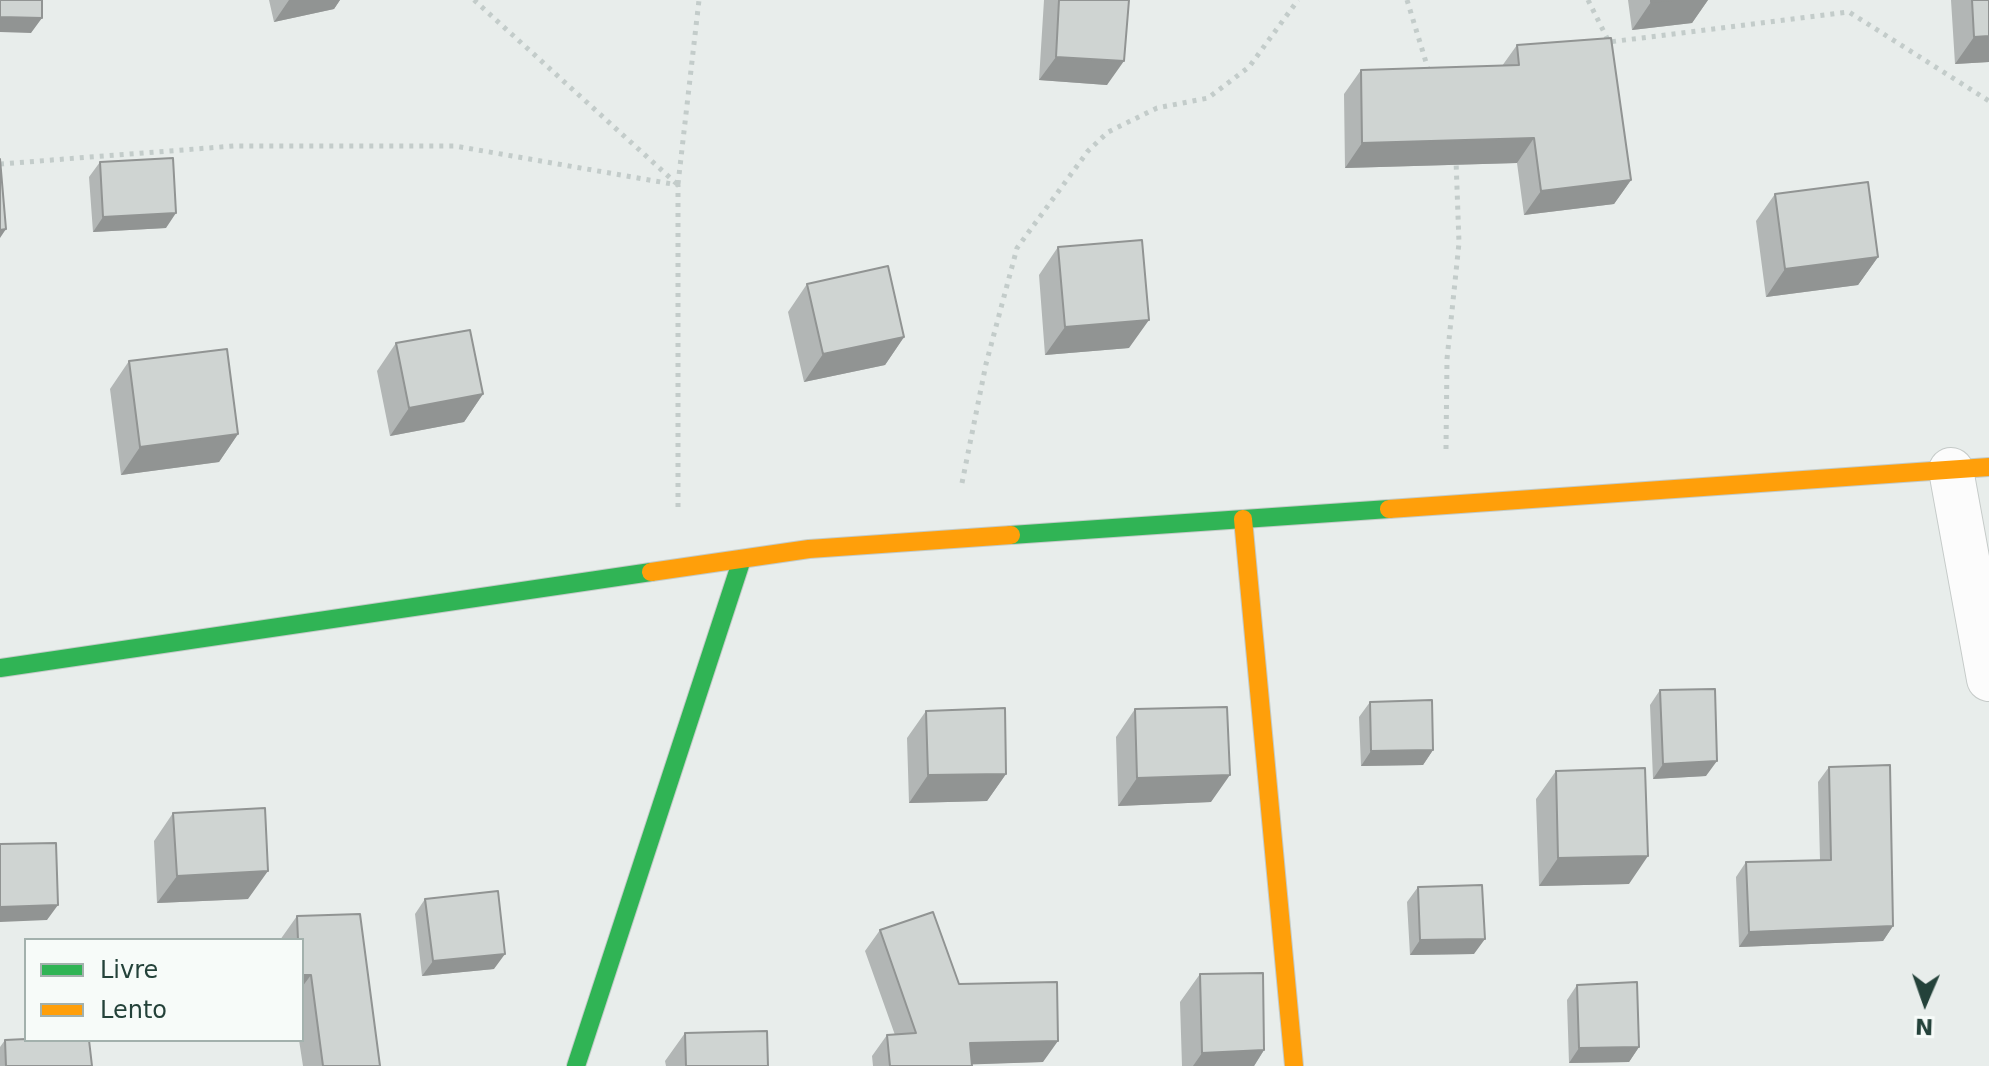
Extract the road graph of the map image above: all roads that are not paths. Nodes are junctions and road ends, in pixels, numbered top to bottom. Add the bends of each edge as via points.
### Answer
1 (1970, 468) edge
2 (1243, 519) junction
3 (742, 559) junction
4 (0, 668) edge
5 (1989, 679) edge
6 (576, 1066) edge
7 (1294, 1066) edge

1 - 2 main road
1 - 5 street
2 - 3 main road via 809,549
2 - 7 main road
3 - 4 main road
3 - 6 main road

